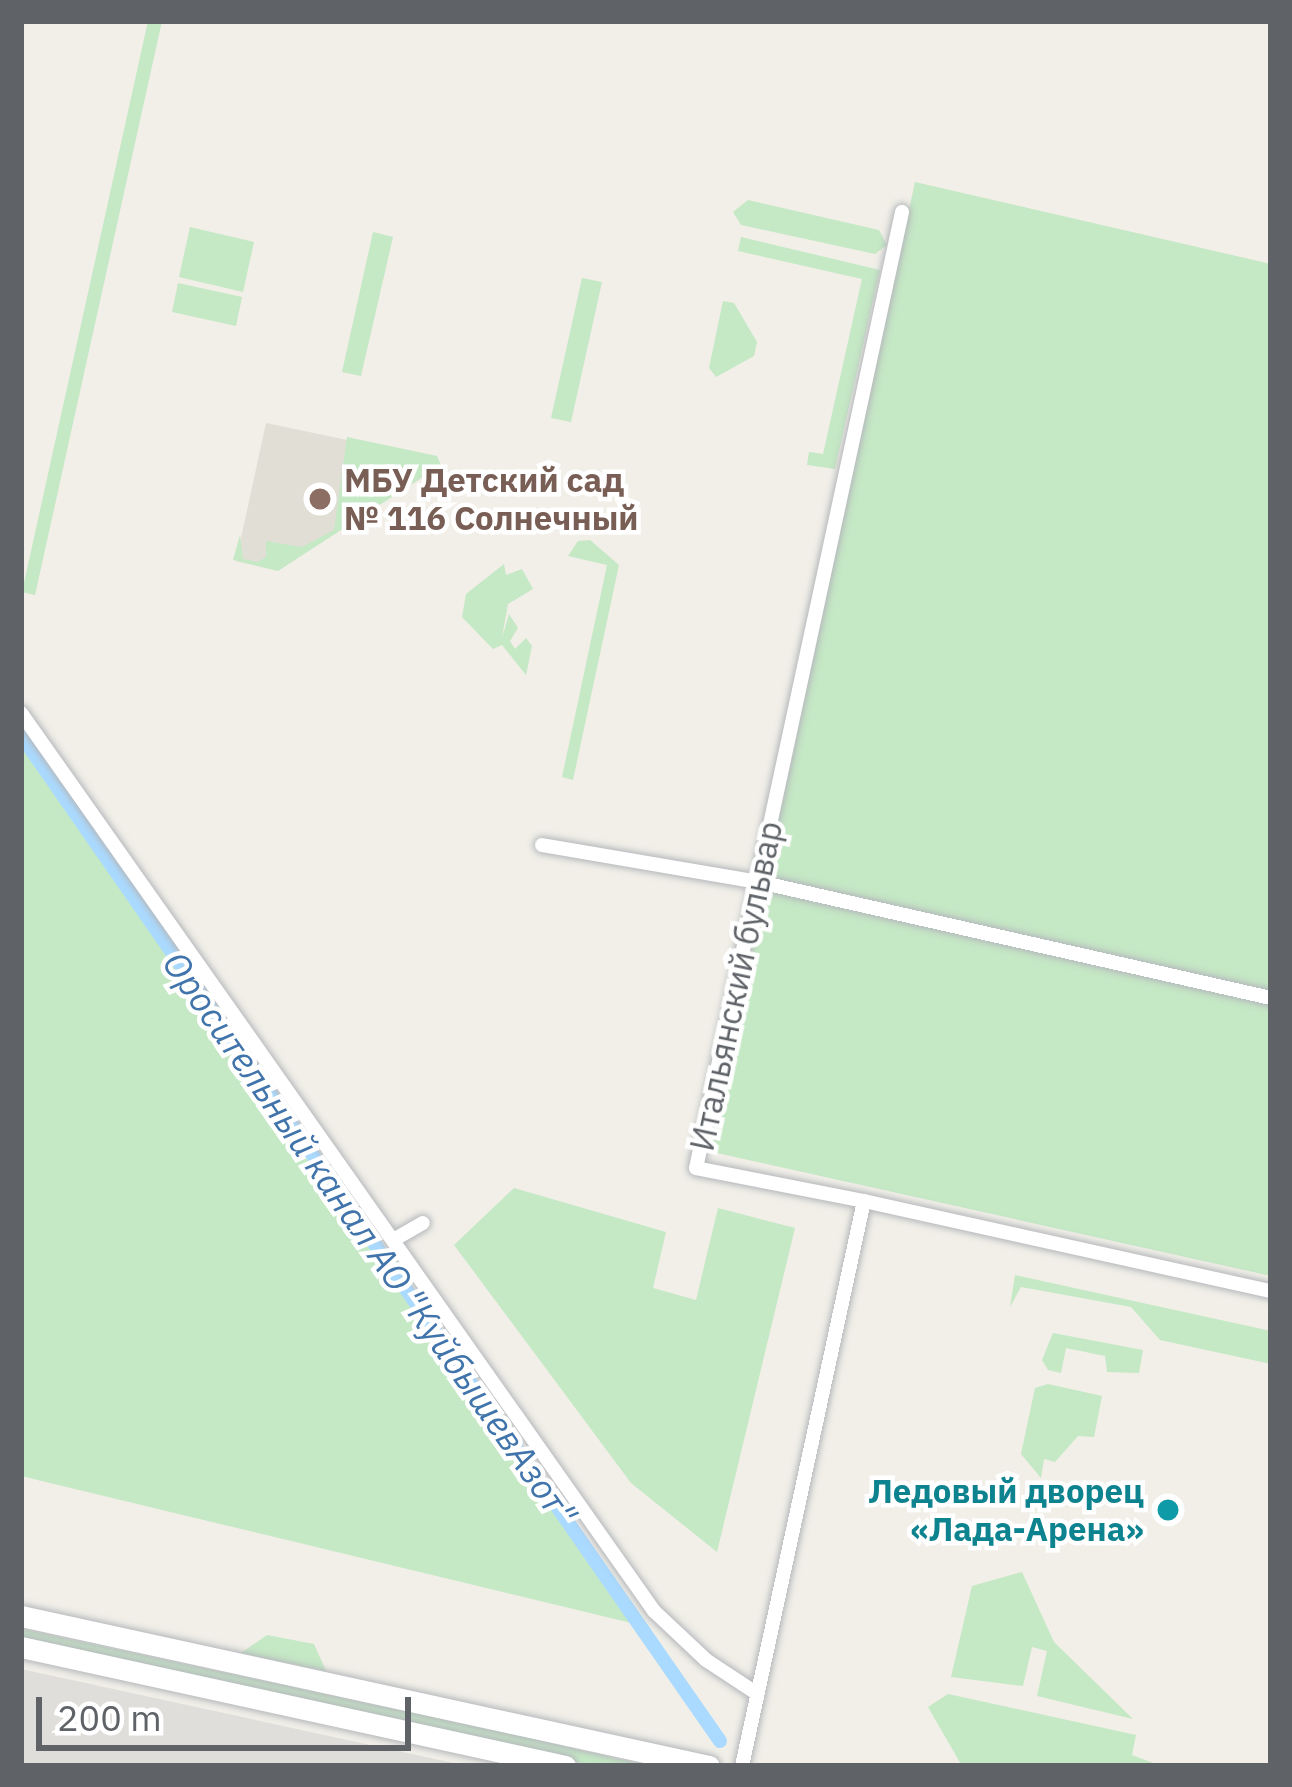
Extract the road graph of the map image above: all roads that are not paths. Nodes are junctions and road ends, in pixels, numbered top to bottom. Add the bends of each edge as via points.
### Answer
1 (902, 212) dead end
2 (21, 713) edge
3 (542, 844) dead end
4 (759, 882) junction
5 (1271, 998) edge
6 (864, 1201) junction
7 (423, 1223) dead end
8 (395, 1239) junction
9 (1271, 1291) edge
10 (21, 1616) edge
11 (21, 1647) edge
12 (756, 1693) junction
13 (565, 1766) edge
14 (709, 1766) edge
15 (742, 1766) edge

1 - 4 street, Итальянский бульвар
2 - 8 street
3 - 4 street
4 - 5 street
4 - 6 street, Итальянский бульвар via 696,1168
6 - 9 street
6 - 12 street
7 - 8 street
8 - 12 street via 654,1610
10 - 14 main road
11 - 13 main road
12 - 15 street

